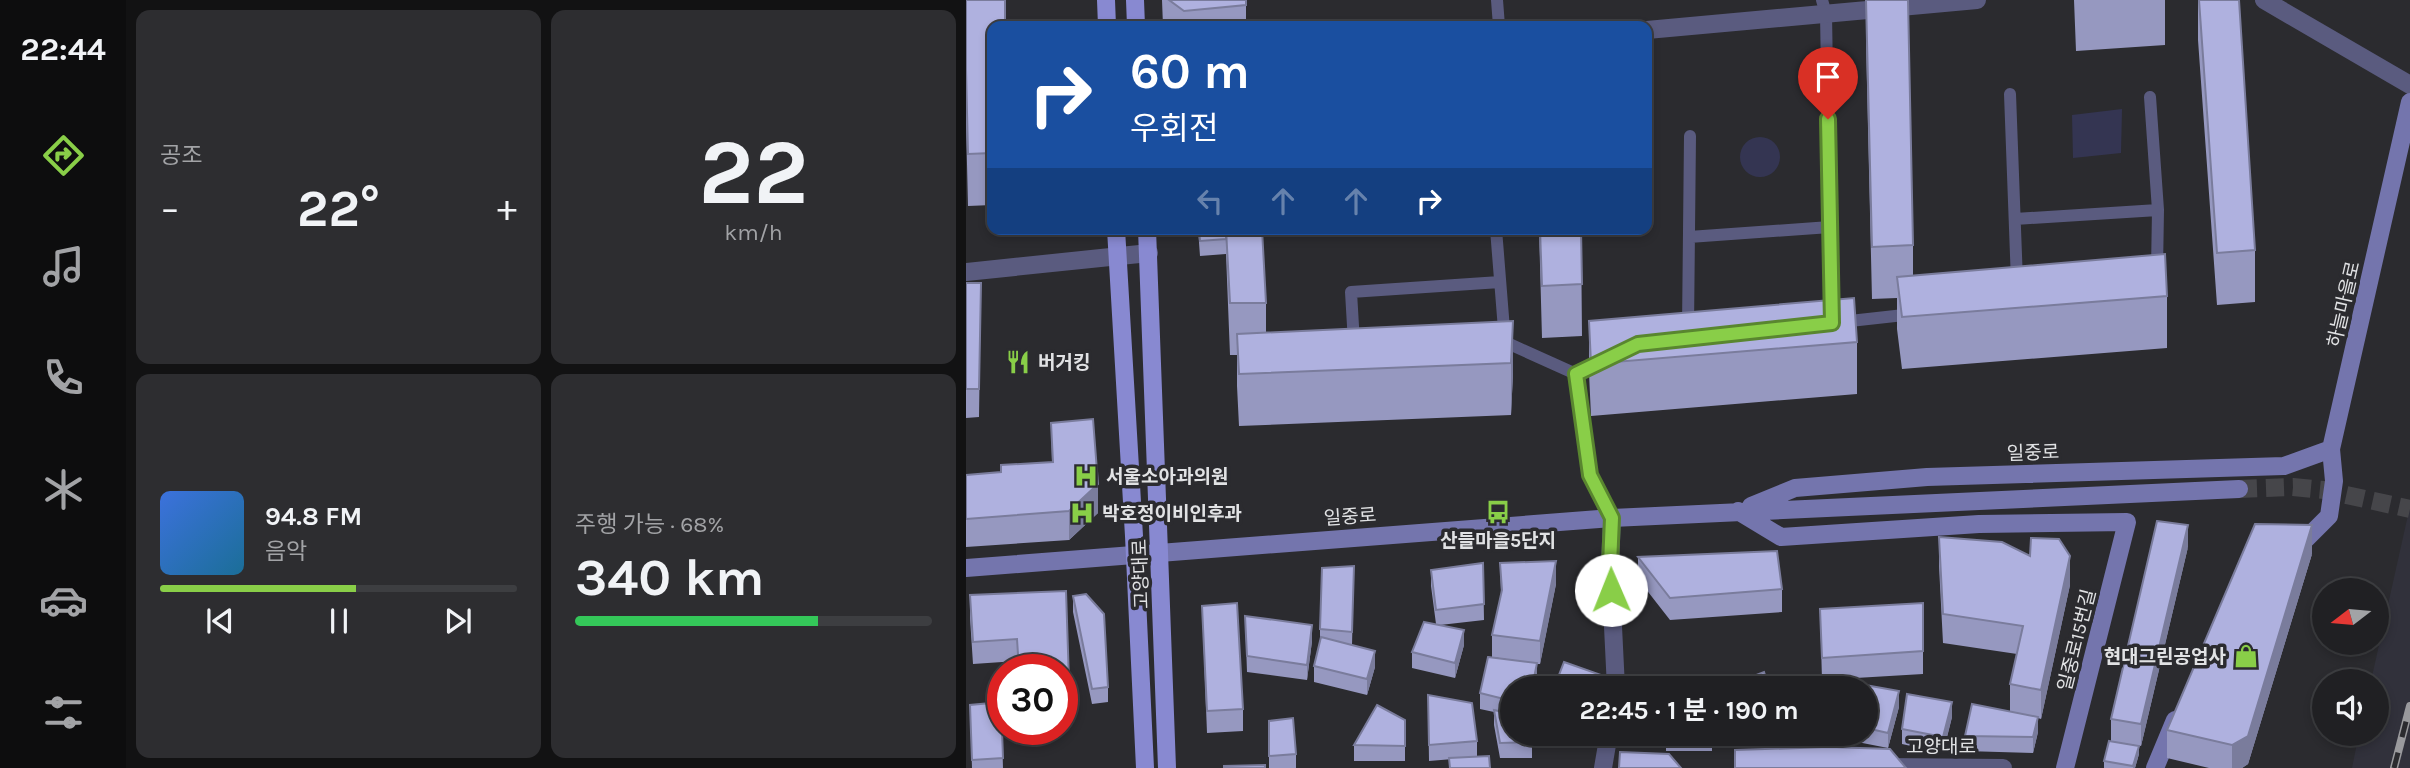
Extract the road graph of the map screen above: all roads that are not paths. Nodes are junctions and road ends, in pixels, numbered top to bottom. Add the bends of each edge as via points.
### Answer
1 (1106, 0) edge
2 (1135, 0) edge
3 (1497, 0) edge
4 (1977, 0) edge
5 (2264, 0) edge
6 (1824, 7) edge
7 (1107, 21) edge
8 (1136, 21) edge
9 (1499, 21) edge
10 (1652, 29) edge
11 (2410, 86) edge
12 (2010, 94) dead end
13 (2150, 97) dead end
14 (2410, 102) edge
15 (1690, 136) dead end
16 (2158, 210) junction
17 (2015, 219) junction
18 (1830, 227) junction
19 (1116, 235) edge
20 (1148, 235) edge
21 (1496, 235) edge
22 (1689, 237) junction
23 (1149, 253) junction
24 (1117, 257) junction
25 (966, 272) edge
26 (1500, 282) junction
27 (2157, 284) edge
28 (2018, 300) edge
29 (1923, 313) edge
30 (1688, 337) edge
31 (1505, 342) junction
32 (1491, 343) edge
33 (1367, 346) edge
34 (1613, 356) edge
35 (1576, 374) junction
36 (2332, 449) junction
37 (2239, 489) tunnel mouth
38 (1738, 511) junction
39 (1612, 518) junction
40 (2270, 542) edge
41 (1160, 551) junction
42 (1134, 554) junction
43 (966, 568) edge
44 (1615, 676) edge
45 (2181, 706) edge
46 (1607, 746) edge
47 (1860, 767) edge
48 (1145, 768) edge
49 (1167, 768) edge
50 (1603, 768) edge
51 (2003, 768) edge
52 (2065, 768) edge
53 (2155, 768) edge

1 - 7 main road
2 - 8 main road
3 - 9 lane
4 - 6 street
5 - 11 street
6 - 10 street
6 - 18 lane
12 - 17 lane
13 - 16 lane
14 - 36 street, 하늘마을로
15 - 22 lane
16 - 17 lane
16 - 27 lane
17 - 28 lane
18 - 22 lane
18 - 29 lane via 1825,323
19 - 24 main road, 고양대로
20 - 23 main road, 고양대로
21 - 26 lane
22 - 30 lane
23 - 24 street
23 - 41 main road, 고양대로
24 - 25 street
24 - 42 main road, 고양대로
26 - 31 lane
26 - 33 lane via 1352,292 1354,346
31 - 32 lane
31 - 35 lane
34 - 35 lane
35 - 39 lane via 1590,475
36 - 38 street, 일중로 via 2284,466 1927,477 1795,488
36 - 40 street, 하늘마을로 via 2329,516 2306,539
37 - 38 street, 일중로
38 - 39 street, 일중로
38 - 52 street, 일중로15번길 via 1781,537 1979,524 2127,522
39 - 41 street, 일중로
39 - 44 street
41 - 42 street, 일중로
41 - 49 main road, 고양대로
42 - 43 street, 일중로
42 - 48 main road, 고양대로
45 - 53 street
46 - 50 street
47 - 51 street, 고양대로

